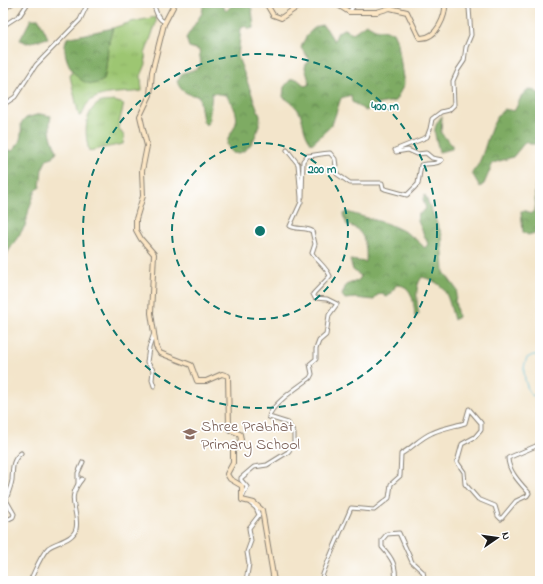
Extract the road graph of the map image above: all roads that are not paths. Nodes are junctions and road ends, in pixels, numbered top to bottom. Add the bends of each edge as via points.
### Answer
1 (12, 3) edge
2 (28, 3) edge
3 (88, 3) edge
4 (153, 3) edge
5 (175, 3) edge
6 (266, 3) edge
7 (303, 3) edge
8 (335, 3) edge
9 (347, 3) edge
10 (356, 3) edge
11 (362, 3) edge
12 (375, 3) edge
13 (445, 3) edge
14 (464, 3) edge
15 (352, 7) junction
16 (3, 9) edge
17 (349, 12) junction
18 (165, 22) junction
19 (3, 26) edge
20 (3, 105) edge
21 (287, 150) dead end
22 (301, 202) junction
23 (154, 332) junction
24 (154, 386) dead end
25 (540, 442) edge
26 (21, 453) dead end
27 (83, 462) dead end
28 (82, 479) dead end
29 (78, 484) junction
30 (242, 498) junction
31 (249, 502) junction
32 (3, 522) edge
33 (16, 581) edge
34 (20, 581) edge
35 (30, 581) edge
36 (246, 581) edge
37 (274, 581) edge
38 (321, 581) edge
39 (395, 581) edge
40 (425, 581) edge

1 - 16 main road
2 - 19 street via 20,14
3 - 20 street via 80,20 36,65 15,97
4 - 18 street via 157,15
5 - 18 main road
6 - 7 main road via 273,15 280,18
8 - 17 main road
9 - 15 street
10 - 15 street
11 - 12 street
13 - 17 main road via 446,14 441,23 433,33 424,38 418,35 407,12 399,9
14 - 22 street via 469,8 471,35 464,61 454,81 454,105 432,119 427,137 395,150 426,153 432,158 442,160 421,165 418,184 407,195 385,190 382,183 350,183 336,174 330,153 307,156 303,161 304,192
15 - 17 street
18 - 23 main road via 152,72 150,95 140,116 147,146 142,172 142,196 136,219 137,234 154,254 151,313
21 - 22 street via 298,164
22 - 30 street via 290,226 312,231 315,244 312,253 330,276 312,294 315,298 327,299 337,304 329,315 326,335 319,341 316,359 310,364 310,378 278,403 270,413 269,417 288,424 294,434 294,444 288,452 268,466 254,467 241,478 247,487
23 - 24 street via 148,348 147,362 153,370
23 - 30 main road via 160,354 191,365 197,381 206,381 222,374 228,376 229,427 240,434 241,440 234,450 233,464 227,474 230,479 242,486
25 - 38 street via 508,458 517,479 529,493 516,501 501,519 496,506 478,499 466,484 464,472 457,462 462,444 475,437 481,430 481,423 469,408 466,423 432,433 401,454 400,476 392,484 388,498 374,510 352,508 320,576
26 - 32 street via 14,459 12,481 6,500 14,514
27 - 29 street via 78,473
28 - 29 street
29 - 35 street via 74,489 73,499 76,529 73,535 47,549
30 - 31 main road
31 - 36 street via 259,515 249,528 251,541 247,552 249,564
31 - 37 main road via 254,502 262,510
33 - 34 street
39 - 40 street via 394,562 382,547 382,540 387,534 399,533 412,562 423,572

